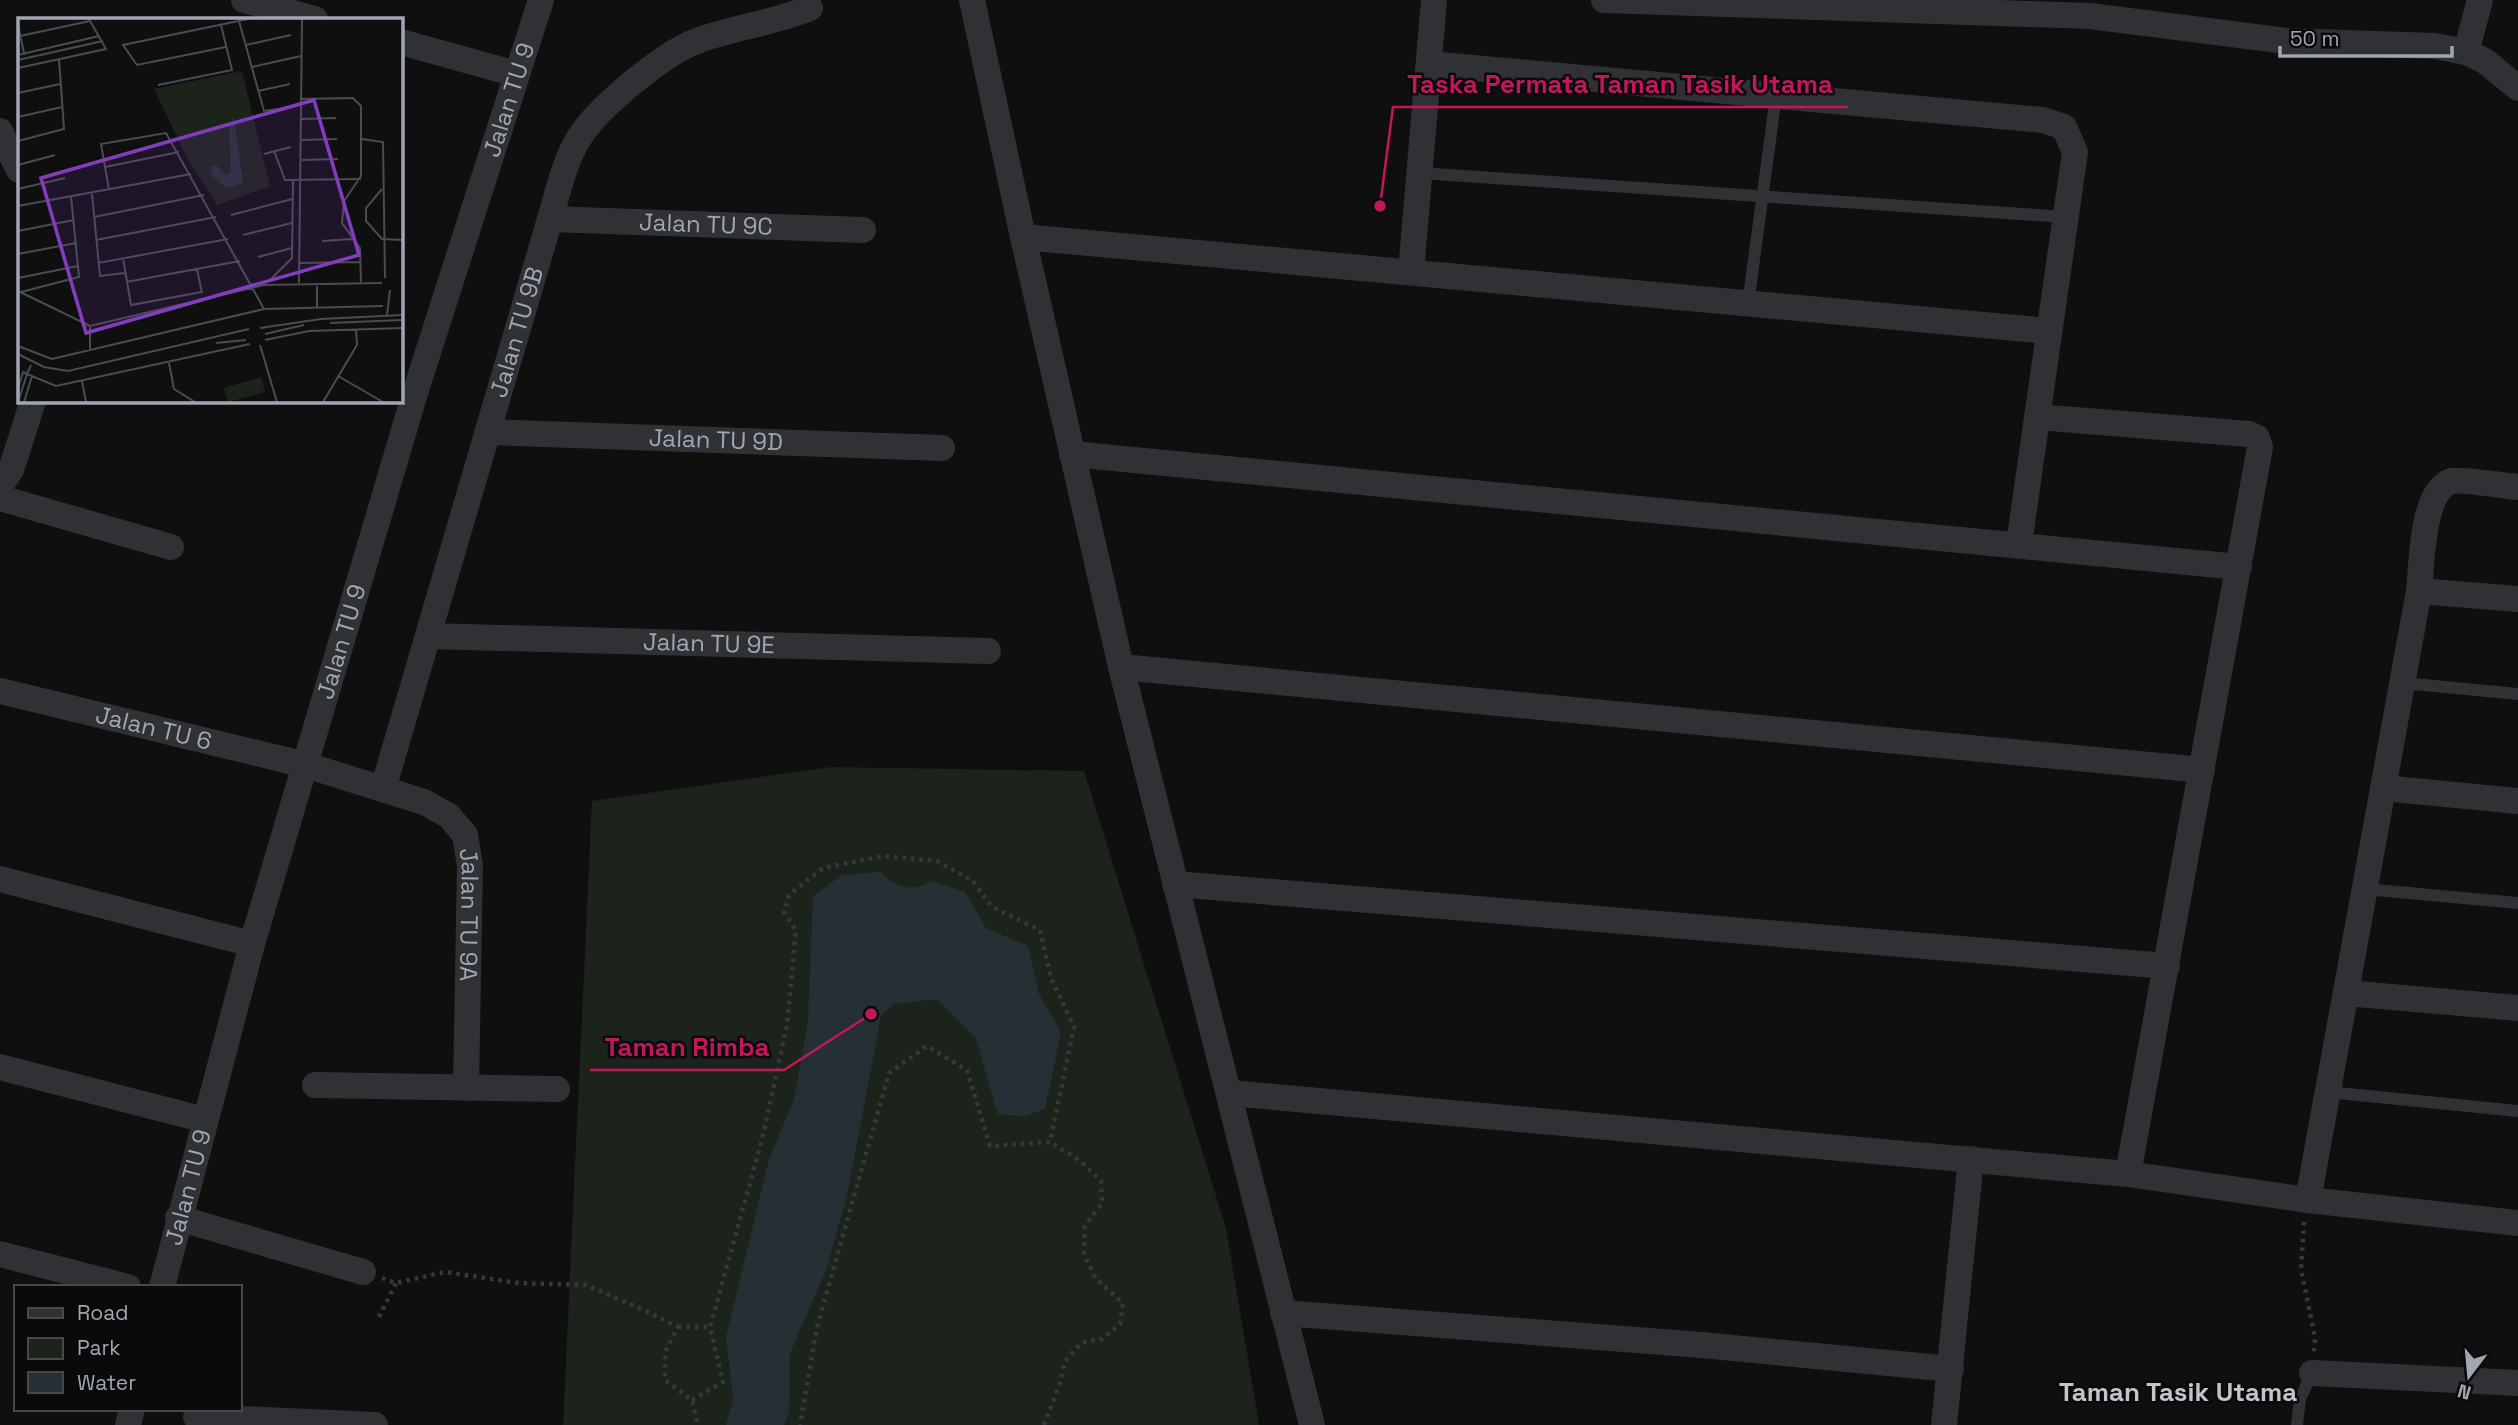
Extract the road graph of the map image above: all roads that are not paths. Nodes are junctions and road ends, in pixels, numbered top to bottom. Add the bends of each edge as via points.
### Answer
1 (244, 0) edge
2 (541, 0) edge
3 (972, 0) edge
4 (1434, 0) edge
5 (1604, 0) edge
6 (2480, 0) edge
7 (1689, 1) edge
8 (810, 8) dead end
9 (2090, 8) edge
10 (311, 18) edge
11 (402, 42) edge
12 (2466, 52) junction
13 (1429, 64) junction
14 (516, 74) junction
15 (2518, 88) edge
16 (1776, 96) junction
17 (1420, 173) junction
18 (1762, 196) junction
19 (2065, 217) junction
20 (550, 219) junction
21 (863, 230) dead end
22 (1023, 237) junction
23 (1411, 272) junction
24 (1748, 304) junction
25 (2049, 331) junction
26 (33, 402) edge
27 (2037, 417) junction
28 (488, 432) junction
29 (942, 448) dead end
30 (1072, 454) junction
31 (0, 486) edge
32 (2518, 486) edge
33 (0, 498) edge
34 (2020, 544) junction
35 (171, 547) dead end
36 (2239, 567) junction
37 (2419, 591) junction
38 (2518, 599) edge
39 (429, 636) junction
40 (988, 651) dead end
41 (1121, 667) junction
42 (2403, 683) junction
43 (0, 691) edge
44 (2518, 694) edge
45 (306, 765) junction
46 (2202, 770) junction
47 (2384, 788) junction
48 (383, 789) junction
49 (2518, 801) edge
50 (0, 879) edge
51 (1175, 884) junction
52 (2365, 889) junction
53 (2518, 903) edge
54 (252, 944) junction
55 (2167, 966) junction
56 (2346, 993) junction
57 (2518, 1008) edge
58 (0, 1067) edge
59 (315, 1086) dead end
60 (466, 1088) junction
61 (557, 1089) dead end
62 (2328, 1092) junction
63 (1230, 1093) junction
64 (2518, 1111) edge
65 (205, 1120) junction
66 (1971, 1159) junction
67 (2128, 1174) junction
68 (2308, 1200) junction
69 (178, 1218) junction
70 (2518, 1223) edge
71 (0, 1254) edge
72 (363, 1272) road end
73 (120, 1285) edge
74 (162, 1285) edge
75 (1283, 1313) junction
76 (1951, 1369) junction
77 (2312, 1373) joint
78 (2518, 1383) edge
79 (196, 1417) dead end
80 (375, 1425) edge
81 (1312, 1425) edge
82 (1944, 1425) edge
83 (2297, 1425) edge

1 - 10 street
2 - 14 street, Jalan TU 9
3 - 22 street
4 - 13 street
5 - 7 street
6 - 12 street
7 - 9 street
8 - 20 street, Jalan TU 9B via 693,42 599,111 578,139
9 - 12 street via 2287,41 2435,46
11 - 14 street
12 - 15 street via 2486,61
13 - 16 street
13 - 17 street
14 - 45 street, Jalan TU 9 via 415,393
16 - 18 lane
16 - 19 street via 2043,120 2064,127 2075,152
17 - 18 lane
17 - 23 street
18 - 19 lane
18 - 24 lane
19 - 25 street
20 - 21 street, Jalan TU 9C
20 - 28 street, Jalan TU 9B
22 - 23 street
22 - 30 street
23 - 24 street
24 - 25 street
25 - 27 street
26 - 31 street via 11,470
27 - 34 street
27 - 36 street via 2257,438 2260,447
28 - 29 street, Jalan TU 9D
28 - 39 street, Jalan TU 9B
30 - 34 street
30 - 41 street
32 - 37 street via 2452,481 2436,493 2428,512
33 - 35 street
34 - 36 street
36 - 46 street
37 - 38 street
37 - 42 street
39 - 40 street, Jalan TU 9E
39 - 48 street, Jalan TU 9B
41 - 46 street
41 - 51 street
42 - 44 lane
42 - 47 street
43 - 45 street, Jalan TU 6
45 - 48 street, Jalan TU 9A
45 - 54 street, Jalan TU 9
46 - 55 street
47 - 49 street
47 - 52 street
48 - 60 street, Jalan TU 9A via 449,816 465,835 470,865
50 - 54 street
51 - 55 street
51 - 63 street
52 - 53 lane
52 - 56 street
54 - 65 street, Jalan TU 9
55 - 67 street
56 - 57 street
56 - 62 street
58 - 65 street
59 - 60 street
60 - 61 street
62 - 64 lane
62 - 68 street
63 - 66 street
63 - 75 street
65 - 69 street, Jalan TU 9
66 - 67 street
66 - 76 street
67 - 68 street
68 - 70 street
69 - 72 street
69 - 74 street, Jalan TU 9
71 - 73 street
75 - 76 street
75 - 81 street
76 - 82 street
77 - 78 street
77 - 83 lane via 2300,1399
79 - 80 street

